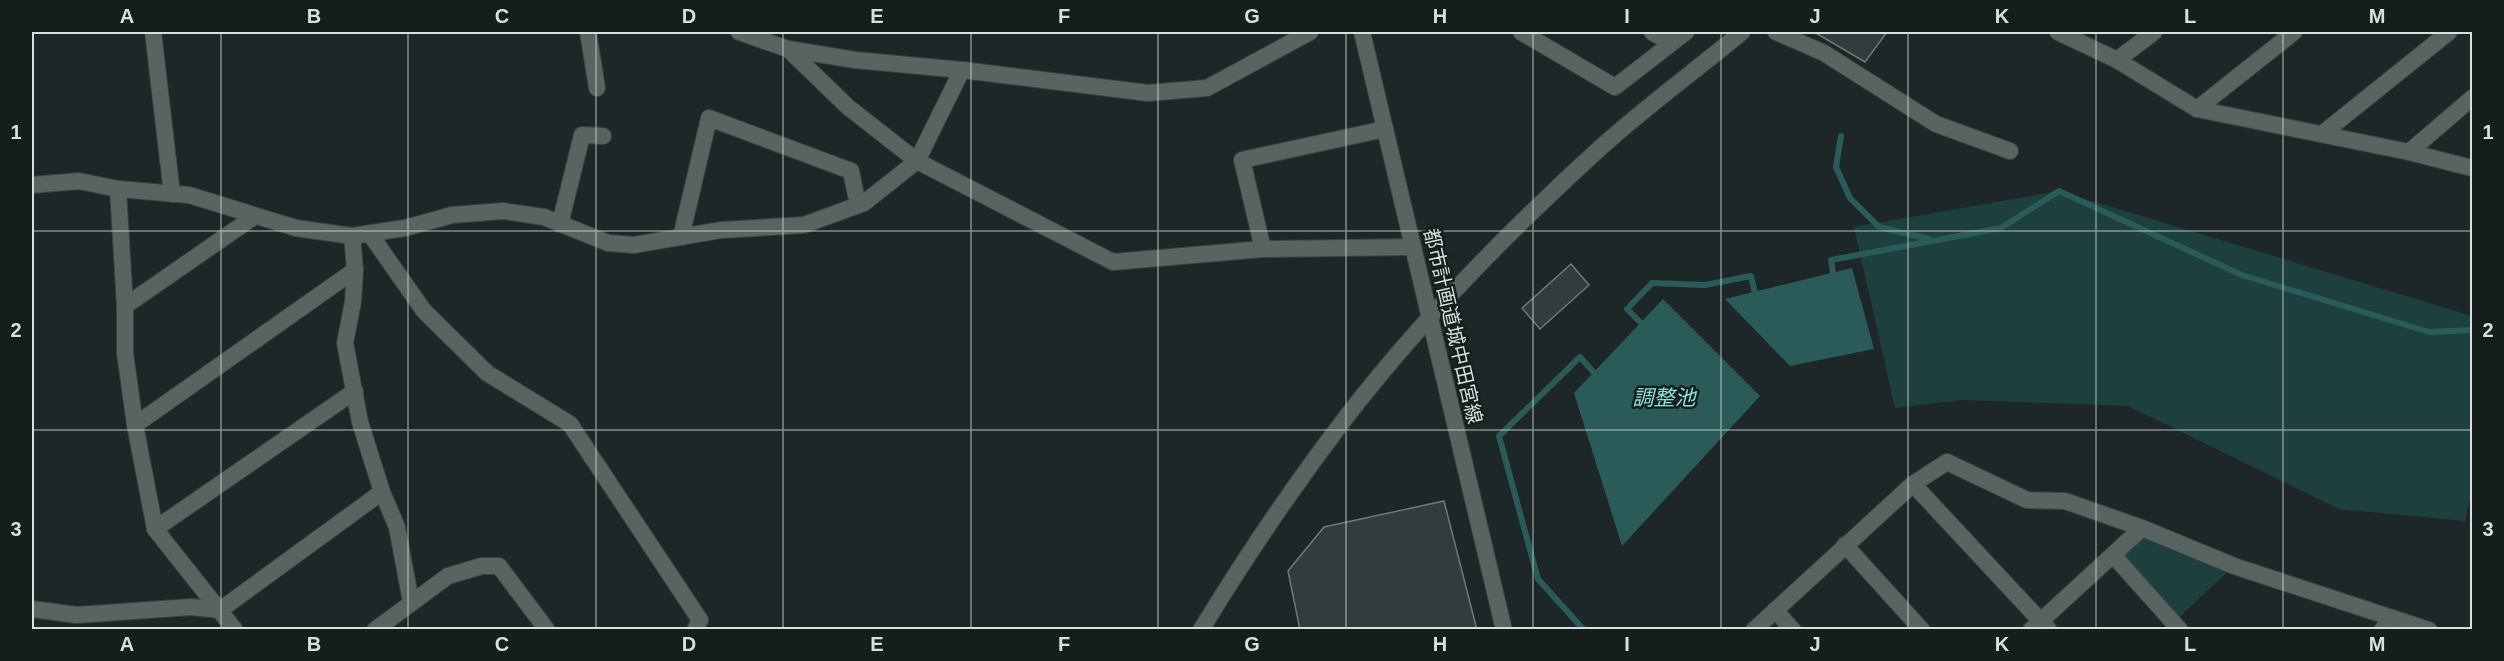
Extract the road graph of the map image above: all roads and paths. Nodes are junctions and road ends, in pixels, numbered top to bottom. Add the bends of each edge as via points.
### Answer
1 (153, 32) edge
2 (588, 32) edge
3 (739, 32) edge
4 (1310, 32) edge
5 (1362, 32) edge
6 (1521, 32) edge
7 (1652, 32) edge
8 (1686, 32) edge
9 (1742, 32) edge
10 (1776, 32) edge
11 (2058, 32) edge
12 (2154, 32) edge
13 (2294, 32) edge
14 (2449, 32) edge
15 (1671, 43) junction
16 (788, 49) junction
17 (2117, 60) junction
18 (962, 70) junction
19 (597, 88) dead end
20 (2472, 98) edge
21 (2197, 109) junction
22 (1385, 129) junction
23 (2322, 134) junction
24 (603, 136) dead end
25 (2010, 151) dead end
26 (2409, 152) junction
27 (917, 161) junction
28 (2472, 168) edge
29 (32, 186) edge
30 (118, 189) junction
31 (171, 194) junction
32 (858, 205) junction
33 (255, 216) junction
34 (560, 224) junction
35 (370, 234) junction
36 (352, 236) junction
37 (681, 237) junction
38 (1413, 247) junction
39 (1263, 249) junction
40 (355, 270) junction
41 (125, 306) junction
42 (1429, 319) junction
43 (356, 392) junction
44 (135, 425) junction
45 (1913, 483) junction
46 (382, 492) junction
47 (2142, 528) junction
48 (155, 529) junction
49 (1845, 545) junction
50 (2114, 556) junction
51 (411, 602) junction
52 (32, 609) edge
53 (220, 610) junction
54 (1775, 610) junction
55 (2388, 624) edge
56 (2041, 627) edge
57 (235, 630) edge
58 (375, 630) edge
59 (546, 630) edge
60 (695, 630) edge
61 (1201, 630) edge
62 (1504, 630) edge
63 (1754, 630) edge
64 (1793, 630) edge
65 (1922, 630) edge
66 (2180, 630) edge
67 (2430, 630) edge

1 - 31 street
2 - 19 street
3 - 16 street
4 - 18 street via 1207,88 1148,93
5 - 22 street, 都市計画道城中田宮線
6 - 15 street via 1615,87
7 - 15 street
8 - 15 street
9 - 42 street via 1600,148
10 - 25 street via 1824,53 1936,123
11 - 17 street
12 - 17 street
13 - 21 street
14 - 23 street
16 - 18 street
16 - 27 street via 848,108
17 - 21 street
18 - 27 street
20 - 26 street
21 - 23 street
22 - 38 street, 都市計画道城中田宮線
22 - 39 street via 1242,160
23 - 26 street
24 - 34 street via 582,135
26 - 28 street
27 - 32 street
27 - 39 street via 1113,262
29 - 30 street via 79,181
30 - 31 street
30 - 41 street
31 - 33 street via 189,195
32 - 37 street via 804,225 721,230
32 - 37 street via 851,171 709,118
33 - 36 street via 296,228
33 - 41 street
34 - 35 street via 544,217 503,211 452,215
34 - 37 street via 608,243 634,245
35 - 36 street
35 - 60 street via 424,311 487,373 570,424 700,620
36 - 40 street
38 - 39 street
38 - 42 street, 都市計画道城中田宮線
40 - 43 street via 345,343
40 - 44 street
41 - 44 street via 125,353
42 - 61 street via 1348,414 1256,542
42 - 62 street, 都市計画道城中田宮線
43 - 46 street via 360,422
43 - 48 street
44 - 48 street
45 - 47 street via 1947,462 2027,500 2065,501
45 - 49 street
45 - 56 street
46 - 51 street via 397,527
46 - 53 street
47 - 50 street
47 - 55 street
48 - 53 street
49 - 54 street
49 - 65 street
50 - 56 street
50 - 66 street
51 - 58 street
51 - 59 street via 448,576 482,566 499,566
52 - 53 street via 77,615 191,608
53 - 57 street
54 - 63 street
54 - 64 street
55 - 67 street

